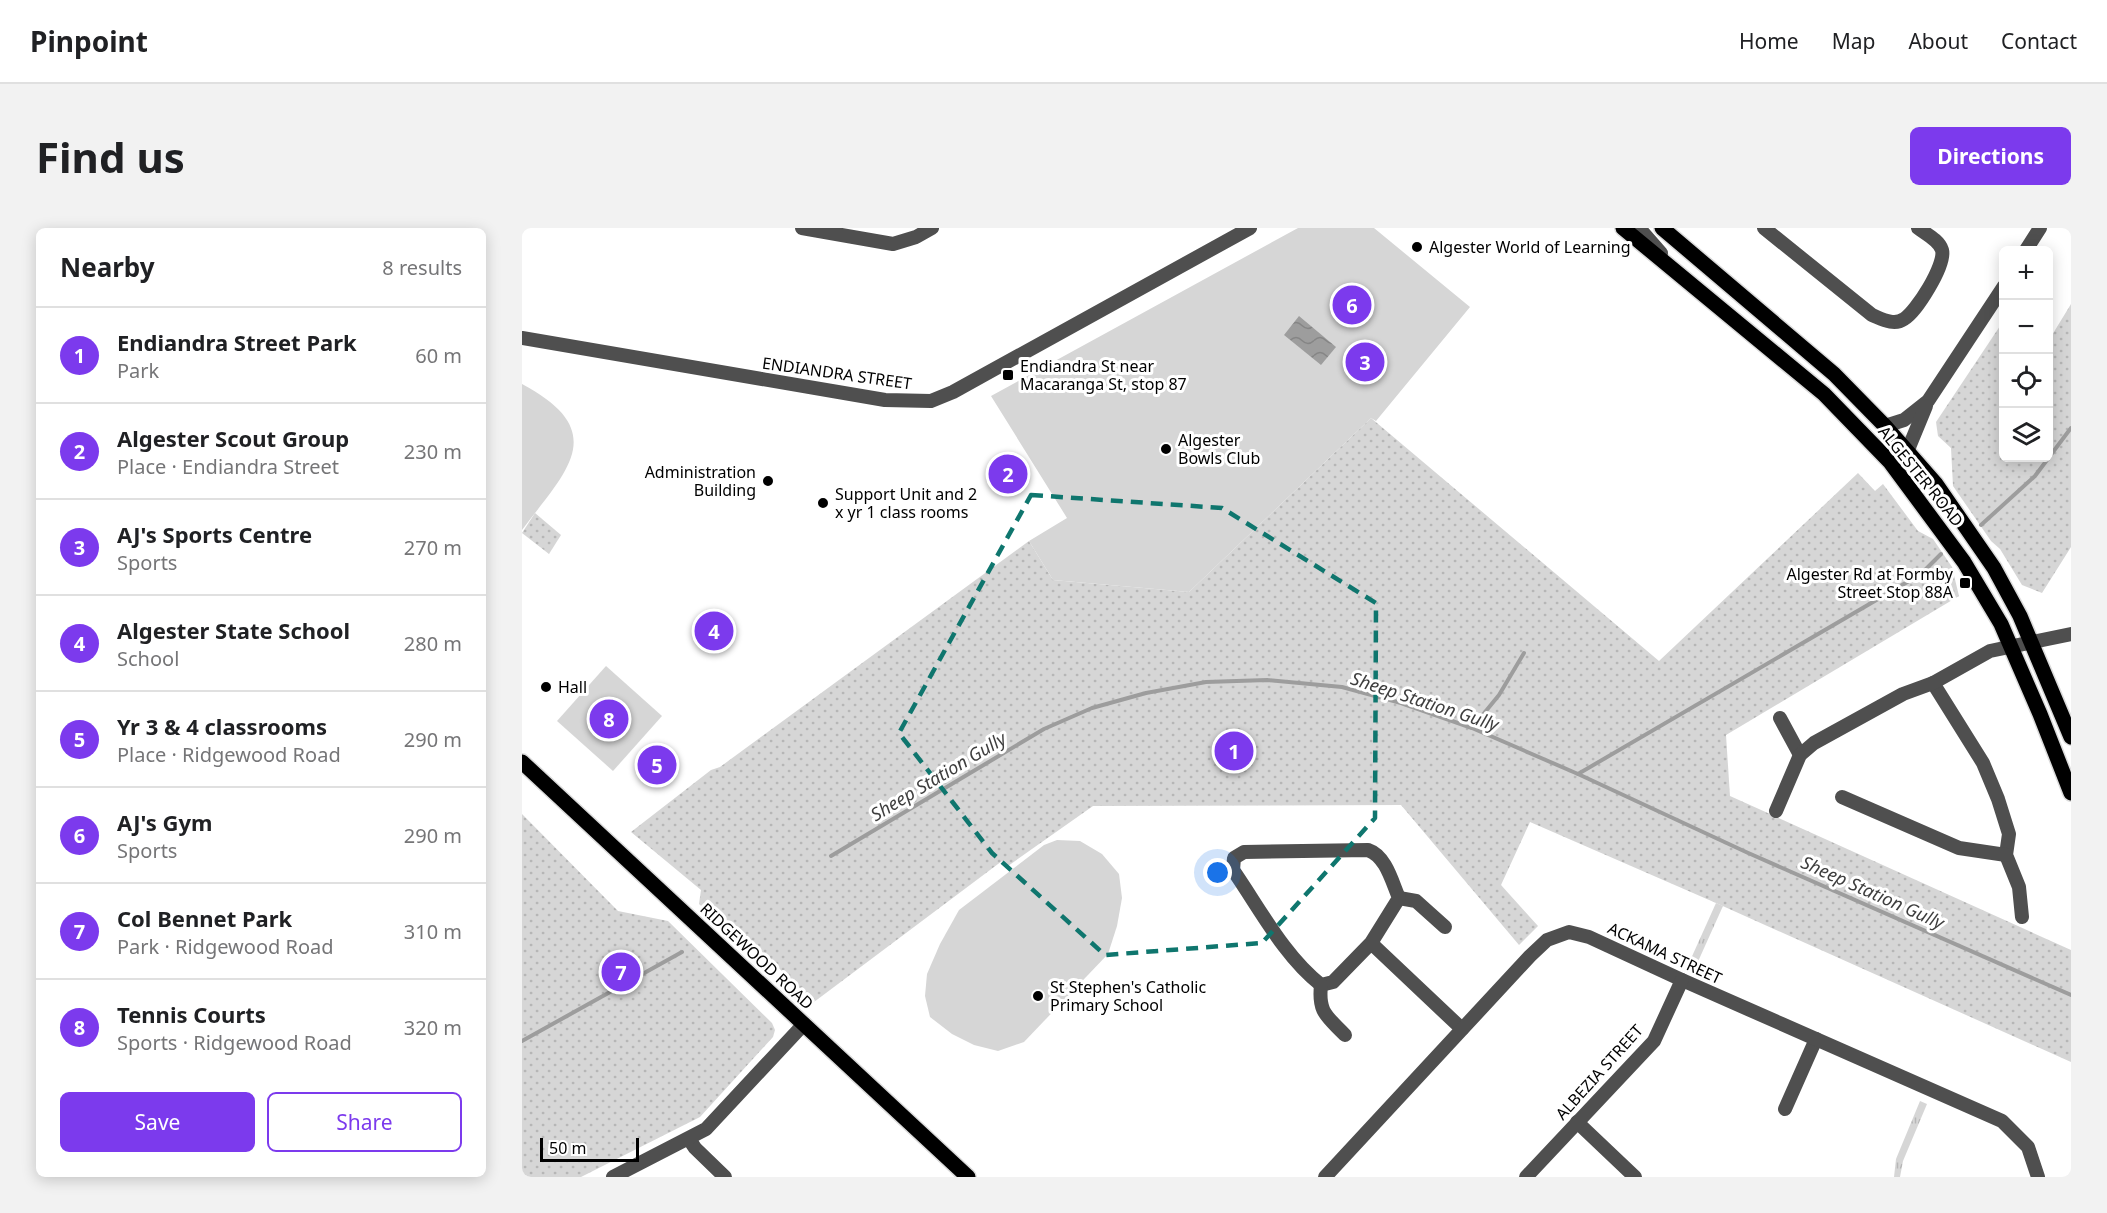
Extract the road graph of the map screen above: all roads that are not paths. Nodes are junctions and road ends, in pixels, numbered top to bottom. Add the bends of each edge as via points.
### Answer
1 (802, 228) edge
2 (932, 228) edge
3 (1250, 228) edge
4 (1623, 228) edge
5 (1639, 228) edge
6 (1662, 228) edge
7 (1764, 228) edge
8 (1918, 228) edge
9 (2040, 228) edge
10 (2029, 246) edge
11 (1682, 277) junction
12 (1999, 294) edge
13 (522, 338) edge
14 (1928, 401) junction
15 (1885, 426) junction
16 (1908, 452) junction
17 (2071, 634) edge
18 (2032, 642) junction
19 (2011, 645) junction
20 (1933, 683) junction
21 (1780, 718) dead end
22 (2071, 738) edge
23 (1800, 755) junction
24 (522, 762) edge
25 (2071, 793) edge
26 (1842, 797) dead end
27 (1776, 811) dead end
28 (2006, 855) junction
29 (1399, 898) junction
30 (2022, 917) dead end
31 (1445, 927) dead end
32 (1371, 943) junction
33 (1682, 980) junction
34 (1321, 986) junction
35 (804, 1024) junction
36 (1462, 1029) junction
37 (1345, 1035) dead end
38 (1816, 1039) junction
39 (1785, 1109) dead end
40 (1577, 1122) junction
41 (689, 1138) junction
42 (613, 1177) edge
43 (725, 1177) edge
44 (968, 1177) edge
45 (1325, 1177) edge
46 (1526, 1177) edge
47 (1635, 1177) edge
48 (2038, 1177) edge

1 - 2 street via 893,244
3 - 13 street, ENDIANDRA STREET via 931,401 885,400
4 - 11 main road, ALGESTER ROAD
5 - 11 street
6 - 15 main road, ALGESTER ROAD via 1834,374
7 - 8 street via 1872,315 1896,322 1905,319 1931,285 1943,257 1936,241
9 - 10 street
11 - 19 main road, ALGESTER ROAD via 1824,394 1890,462 1964,562
12 - 14 street
14 - 15 street via 1904,420
14 - 16 street
15 - 16 main road, ALGESTER ROAD
16 - 18 main road, ALGESTER ROAD via 1936,484 1994,568
17 - 18 street
18 - 19 street
18 - 22 main road, ALGESTER ROAD
19 - 20 street via 1990,651
19 - 25 main road, ALGESTER ROAD
20 - 23 street via 1903,694 1814,743
20 - 28 street via 1983,763 2009,834
21 - 23 street
23 - 27 street
24 - 35 main road, RIDGEWOOD ROAD
26 - 28 street via 1959,848
28 - 30 street via 2019,887
29 - 31 street via 1416,901
29 - 32 street
29 - 34 street via 1382,860 1368,850 1244,852 1234,858 1233,870 1291,955
32 - 34 street via 1333,982
32 - 36 street
33 - 36 street, ACKAMA STREET via 1589,937 1569,932 1547,940
33 - 38 street, ACKAMA STREET
33 - 40 street, ALBEZIA STREET via 1653,1041
34 - 37 street via 1323,1012
35 - 41 street via 706,1129
35 - 44 main road, RIDGEWOOD ROAD
36 - 45 street, ACKAMA STREET
38 - 39 street
38 - 48 street, ACKAMA STREET via 2002,1121 2028,1147
40 - 46 street, ALBEZIA STREET
40 - 47 street
41 - 42 street
41 - 43 street

